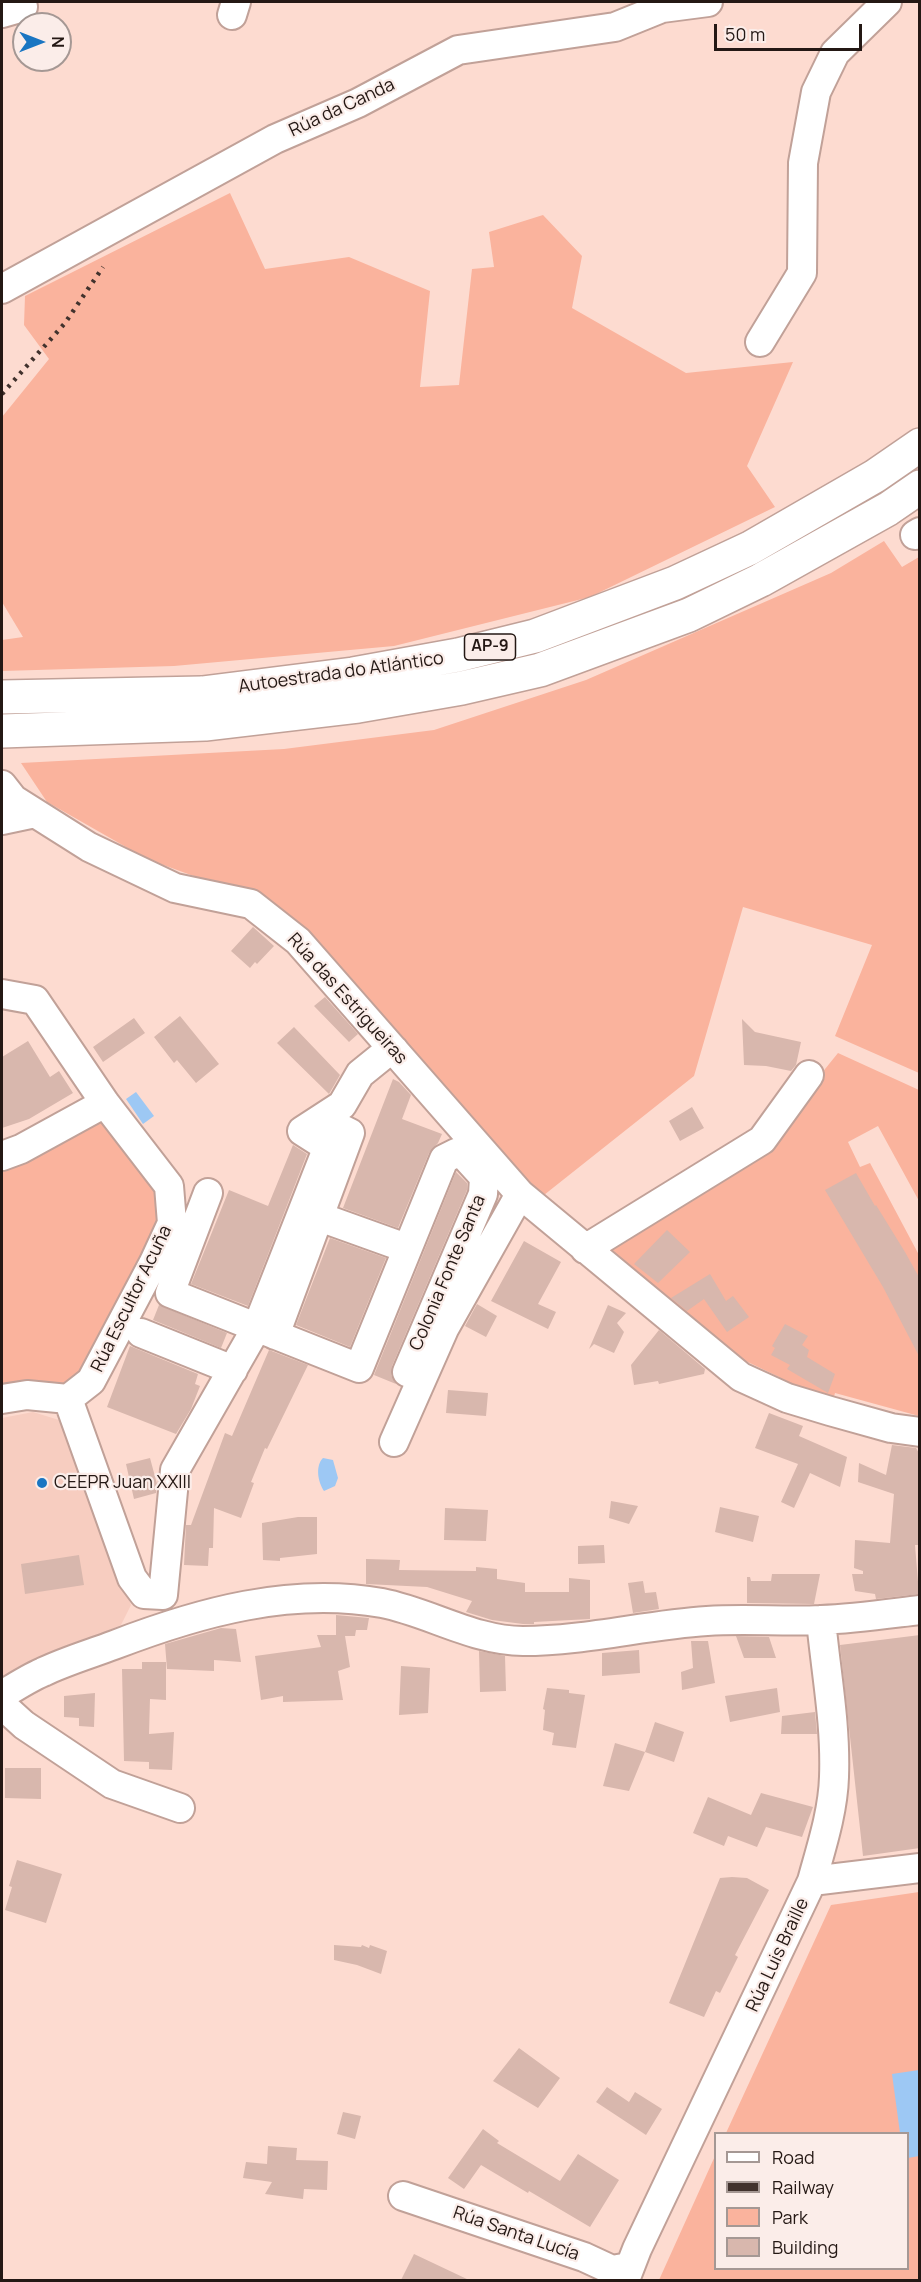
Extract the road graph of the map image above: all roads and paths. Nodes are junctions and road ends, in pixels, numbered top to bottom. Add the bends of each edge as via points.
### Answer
1 (708, 2) edge
2 (887, 2) edge
3 (2, 289) edge
4 (760, 342) dead end
5 (920, 445) edge
6 (920, 487) edge
7 (9, 697) edge
8 (9, 731) edge
9 (2, 785) edge
10 (35, 813) junction
11 (2, 820) edge
12 (2, 994) edge
13 (394, 1050) junction
14 (809, 1075) dead end
15 (105, 1102) junction
16 (2, 1156) edge
17 (208, 1193) dead end
18 (520, 1194) junction
19 (311, 1214) junction
20 (406, 1248) junction
21 (585, 1249) junction
22 (266, 1331) junction
23 (141, 1333) dead end
24 (233, 1370) junction
25 (407, 1372) dead end
26 (2, 1399) edge
27 (68, 1400) junction
28 (920, 1432) edge
29 (394, 1442) dead end
30 (163, 1595) junction
31 (920, 1610) edge
32 (821, 1620) junction
33 (183, 1621) junction
34 (144, 1633) junction
35 (2, 1695) edge
36 (2, 1706) edge
37 (180, 1808) dead end
38 (920, 1868) edge
39 (812, 1881) junction
40 (403, 2196) dead end
41 (617, 2274) edge

1 - 3 street, Rúa da Canda via 662,8 615,27 458,50 358,103 275,140
2 - 4 street via 835,53 816,92 803,163 802,273
5 - 7 highway, Autoestrada do Atlántico / AP-9 via 875,476 750,548 675,583 535,636 364,672 202,693
6 - 8 highway, Autoestrada do Atlántico / AP-9 via 830,542 710,606 540,670 358,706 205,724
9 - 10 street, Rúa das Estrigueiras via 13,799
10 - 11 street
10 - 13 street, Rúa das Estrigueiras via 88,846 176,888 251,904 298,941
12 - 15 street, Rúa Escultor Acuña via 35,1000
13 - 18 street, Rúa das Estrigueiras
13 - 19 street via 360,1074 342,1105 302,1131 327,1147 336,1126 350,1133
14 - 21 street via 762,1140
15 - 16 street
15 - 27 street, Rúa Escultor Acuña via 169,1186 172,1223 91,1381
17 - 22 street, Colonia Fonte Santa via 170,1293
18 - 21 street, Rúa das Estrigueiras
18 - 29 street via 444,1329
19 - 20 street
19 - 22 street
20 - 22 street, Colonia Fonte Santa via 359,1368
20 - 25 street, Colonia Fonte Santa via 444,1159 456,1152 464,1154 484,1178 483,1194
21 - 28 street, Rúa das Estrigueiras via 741,1377 830,1412
22 - 24 street
23 - 24 street
24 - 30 street via 175,1470
26 - 27 street via 27,1395
27 - 30 street via 132,1578 144,1594
30 - 33 street via 182,1611
30 - 34 street via 145,1608
31 - 32 street
32 - 33 street via 709,1620 570,1639 520,1641 484,1635 391,1605 317,1598 271,1601
32 - 39 street, Rúa Luis Braille via 834,1728 834,1779
33 - 34 street
34 - 35 street via 42,1672
36 - 37 street via 112,1784
38 - 39 street
39 - 41 street, Rúa Luis Braille via 777,1959
40 - 41 street, Rúa Santa Lucía via 584,2257

